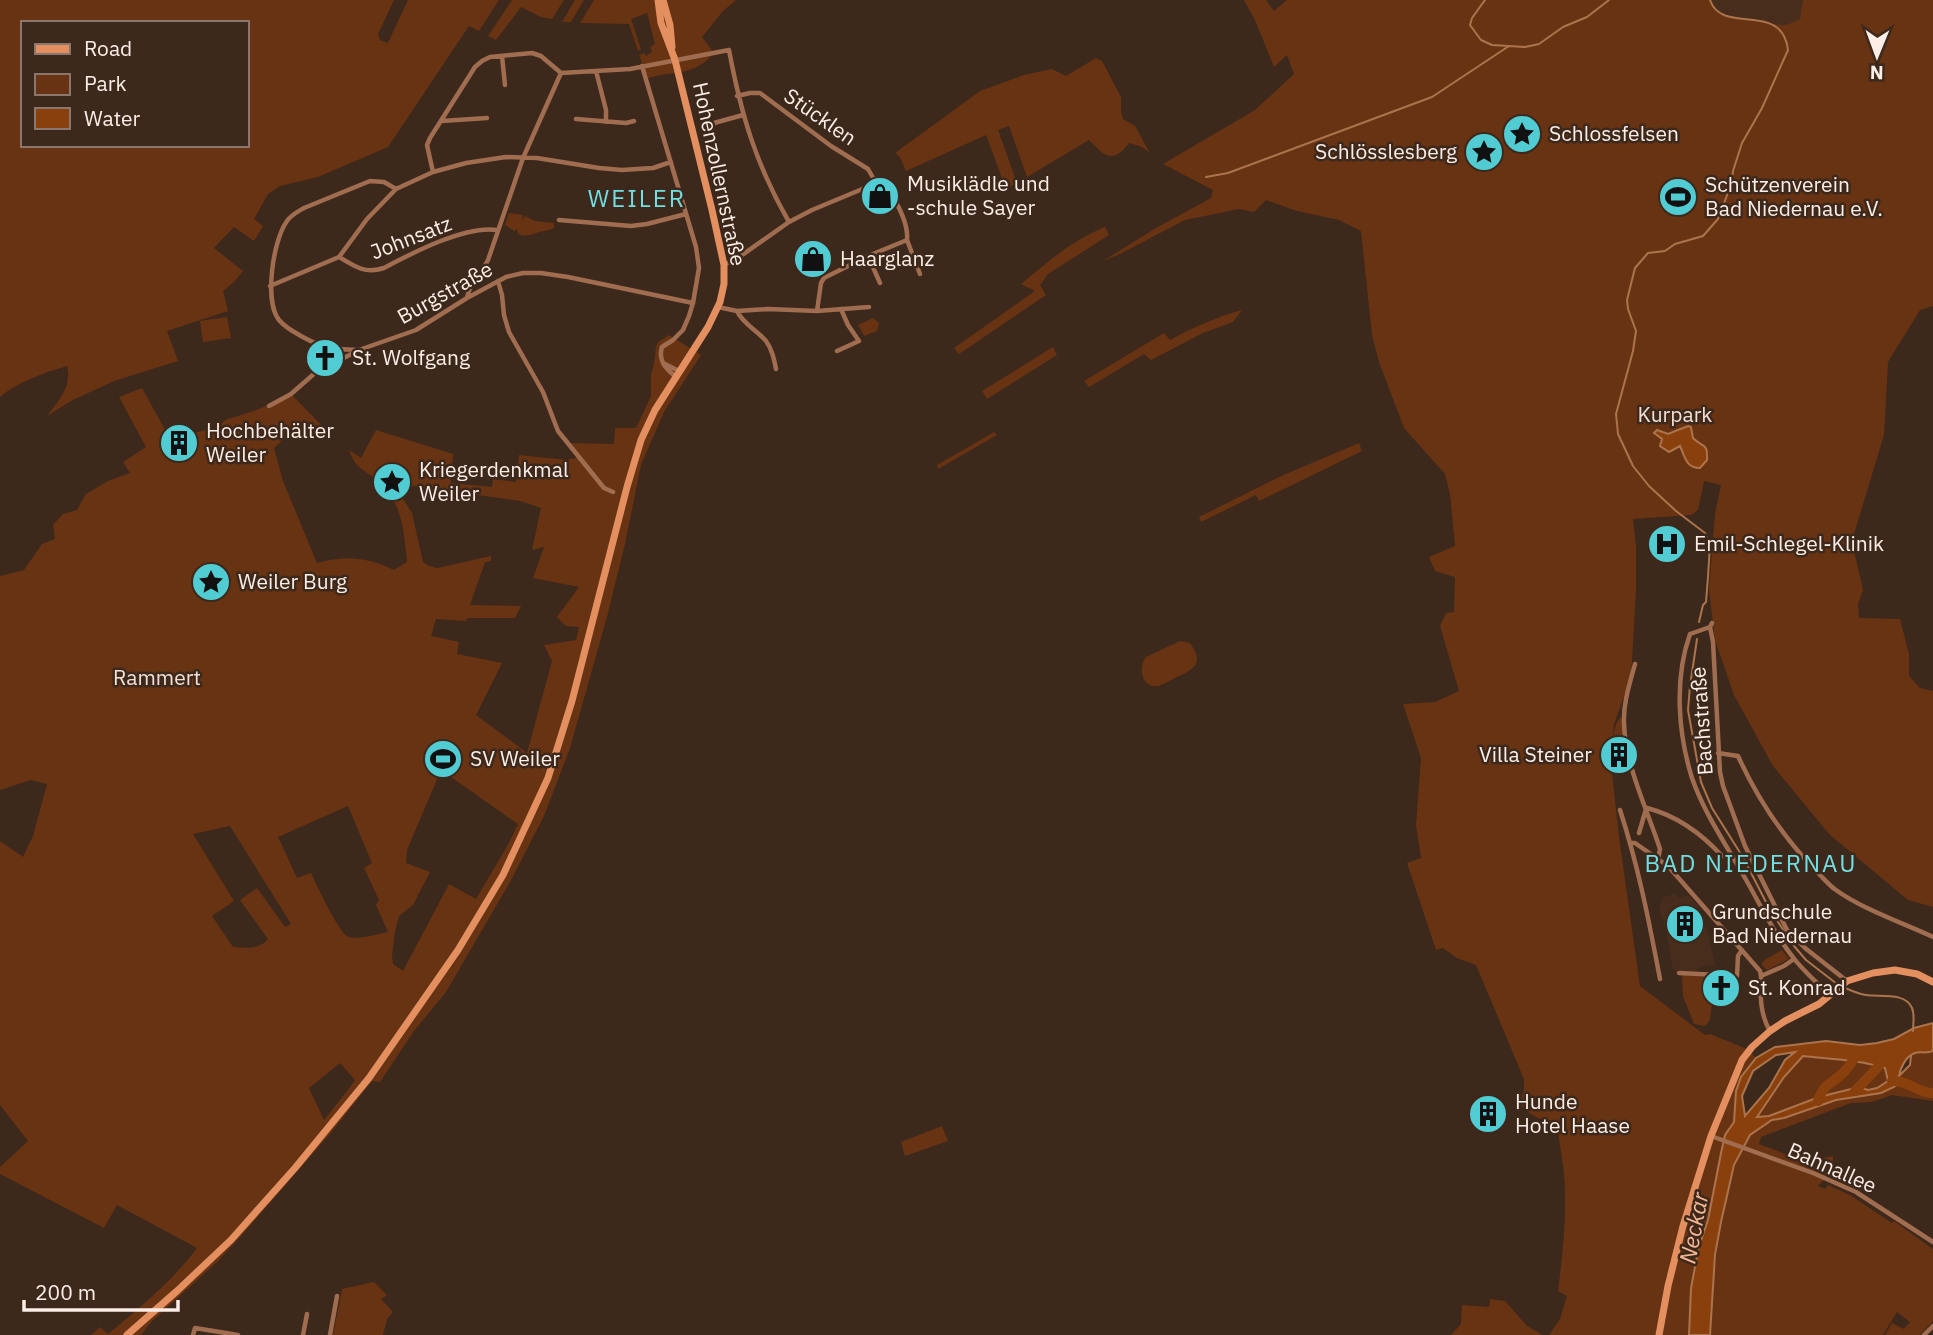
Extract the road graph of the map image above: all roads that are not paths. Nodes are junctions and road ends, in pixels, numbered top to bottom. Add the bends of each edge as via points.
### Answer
1 (661, 0) edge
2 (502, 56) junction
3 (676, 60) junction
4 (642, 66) junction
5 (596, 71) junction
6 (561, 73) junction
7 (505, 85) dead end
8 (737, 96) junction
9 (743, 115) junction
10 (487, 118) dead end
11 (576, 119) dead end
12 (441, 121) junction
13 (634, 121) dead end
14 (606, 122) junction
15 (715, 141) dead end
16 (523, 158) junction
17 (671, 162) junction
18 (433, 172) junction
19 (876, 183) junction
20 (396, 190) junction
21 (685, 215) junction
22 (559, 220) dead end
23 (789, 222) junction
24 (497, 230) junction
25 (907, 240) junction
26 (868, 256) junction
27 (340, 257) junction
28 (724, 265) junction
29 (920, 274) dead end
30 (498, 281) junction
31 (880, 284) dead end
32 (270, 286) junction
33 (467, 298) junction
34 (693, 303) junction
35 (718, 307) junction
36 (869, 307) dead end
37 (841, 309) junction
38 (737, 311) junction
39 (817, 311) junction
40 (359, 350) junction
41 (837, 351) dead end
42 (776, 369) dead end
43 (677, 374) junction
44 (269, 406) dead end
45 (613, 492) dead end
46 (1635, 664) dead end
47 (1718, 753) junction
48 (1646, 808) junction
49 (1620, 810) dead end
50 (1639, 833) dead end
51 (1631, 844) junction
52 (1733, 857) junction
53 (1658, 859) junction
54 (1933, 937) edge
55 (1742, 950) junction
56 (1794, 959) junction
57 (1679, 973) dead end
58 (1761, 976) junction
59 (1660, 979) dead end
60 (1933, 982) edge
61 (1845, 983) junction
62 (1832, 994) junction
63 (1770, 1031) junction
64 (1711, 1136) junction
65 (1933, 1242) edge
66 (337, 1296) dead end
67 (307, 1314) dead end
68 (1933, 1326) edge
69 (127, 1335) edge
70 (194, 1335) edge
71 (238, 1335) edge
72 (303, 1335) edge
73 (330, 1335) edge
74 (1659, 1335) edge
75 (1924, 1335) edge

1 - 3 main road, Hohenzollernstraße
2 - 6 street via 532,53
2 - 7 street
2 - 12 street via 475,66
3 - 4 street
3 - 8 street via 729,50
3 - 28 main road, Hohenzollernstraße
4 - 5 street
4 - 17 street
5 - 6 street
5 - 14 street
6 - 16 street
8 - 9 street
8 - 19 street, Stücklen via 760,93 868,169
9 - 15 street via 714,123
9 - 23 street via 759,163
10 - 12 street
11 - 14 street
12 - 18 street via 427,145
13 - 14 street
16 - 17 street via 622,170
16 - 18 street via 466,163
16 - 24 street
17 - 21 street
18 - 20 street
19 - 23 street
19 - 25 street via 884,180 905,222
20 - 27 street via 367,219
20 - 32 street via 384,182 370,181 294,214 285,223
21 - 22 street via 631,226
21 - 34 street via 699,268
23 - 28 street
24 - 27 street, Johnsatz via 442,241 374,271 364,271
24 - 33 street via 488,260
25 - 26 street
25 - 29 street
26 - 31 street
26 - 39 street via 824,278
27 - 32 street
28 - 35 main road, Hohenzollernstraße
30 - 33 street, Burgstraße
30 - 34 street, Burgstraße via 541,273
30 - 45 street via 506,323 558,431 604,488
32 - 40 street via 275,313 289,329 326,348
33 - 40 street, Burgstraße via 416,330
34 - 43 street via 683,330 660,354 662,362
35 - 38 street
35 - 43 main road, Hohenzollernstraße
36 - 37 street
37 - 39 street
37 - 41 street via 859,341
38 - 39 street
38 - 42 street via 771,349
40 - 44 street, Burgstraße via 315,373
43 - 69 main road, Hohenzollernstraße via 637,451 556,752 503,875 436,984 295,1168 218,1252
46 - 48 street via 1623,721 1632,771
47 - 52 street, Bachstraße via 1711,625 1689,637 1681,715 1692,778
47 - 54 street via 1738,757 1771,816 1835,890
47 - 61 street, Bachstraße via 1723,786 1738,827 1787,930
48 - 50 street
48 - 52 street via 1681,821 1722,856
48 - 53 street via 1660,849
49 - 51 street
51 - 53 street
51 - 59 street
52 - 56 street
53 - 55 street
55 - 57 street via 1737,976
55 - 58 street
56 - 58 street
56 - 62 street
58 - 63 street via 1761,1002
60 - 61 main road via 1895,970
61 - 62 main road
62 - 63 main road
63 - 64 main road via 1742,1060
64 - 65 street, Bahnallee via 1856,1192
64 - 74 main road via 1681,1236
66 - 73 street
67 - 72 street
68 - 75 street
70 - 71 street via 195,1328

